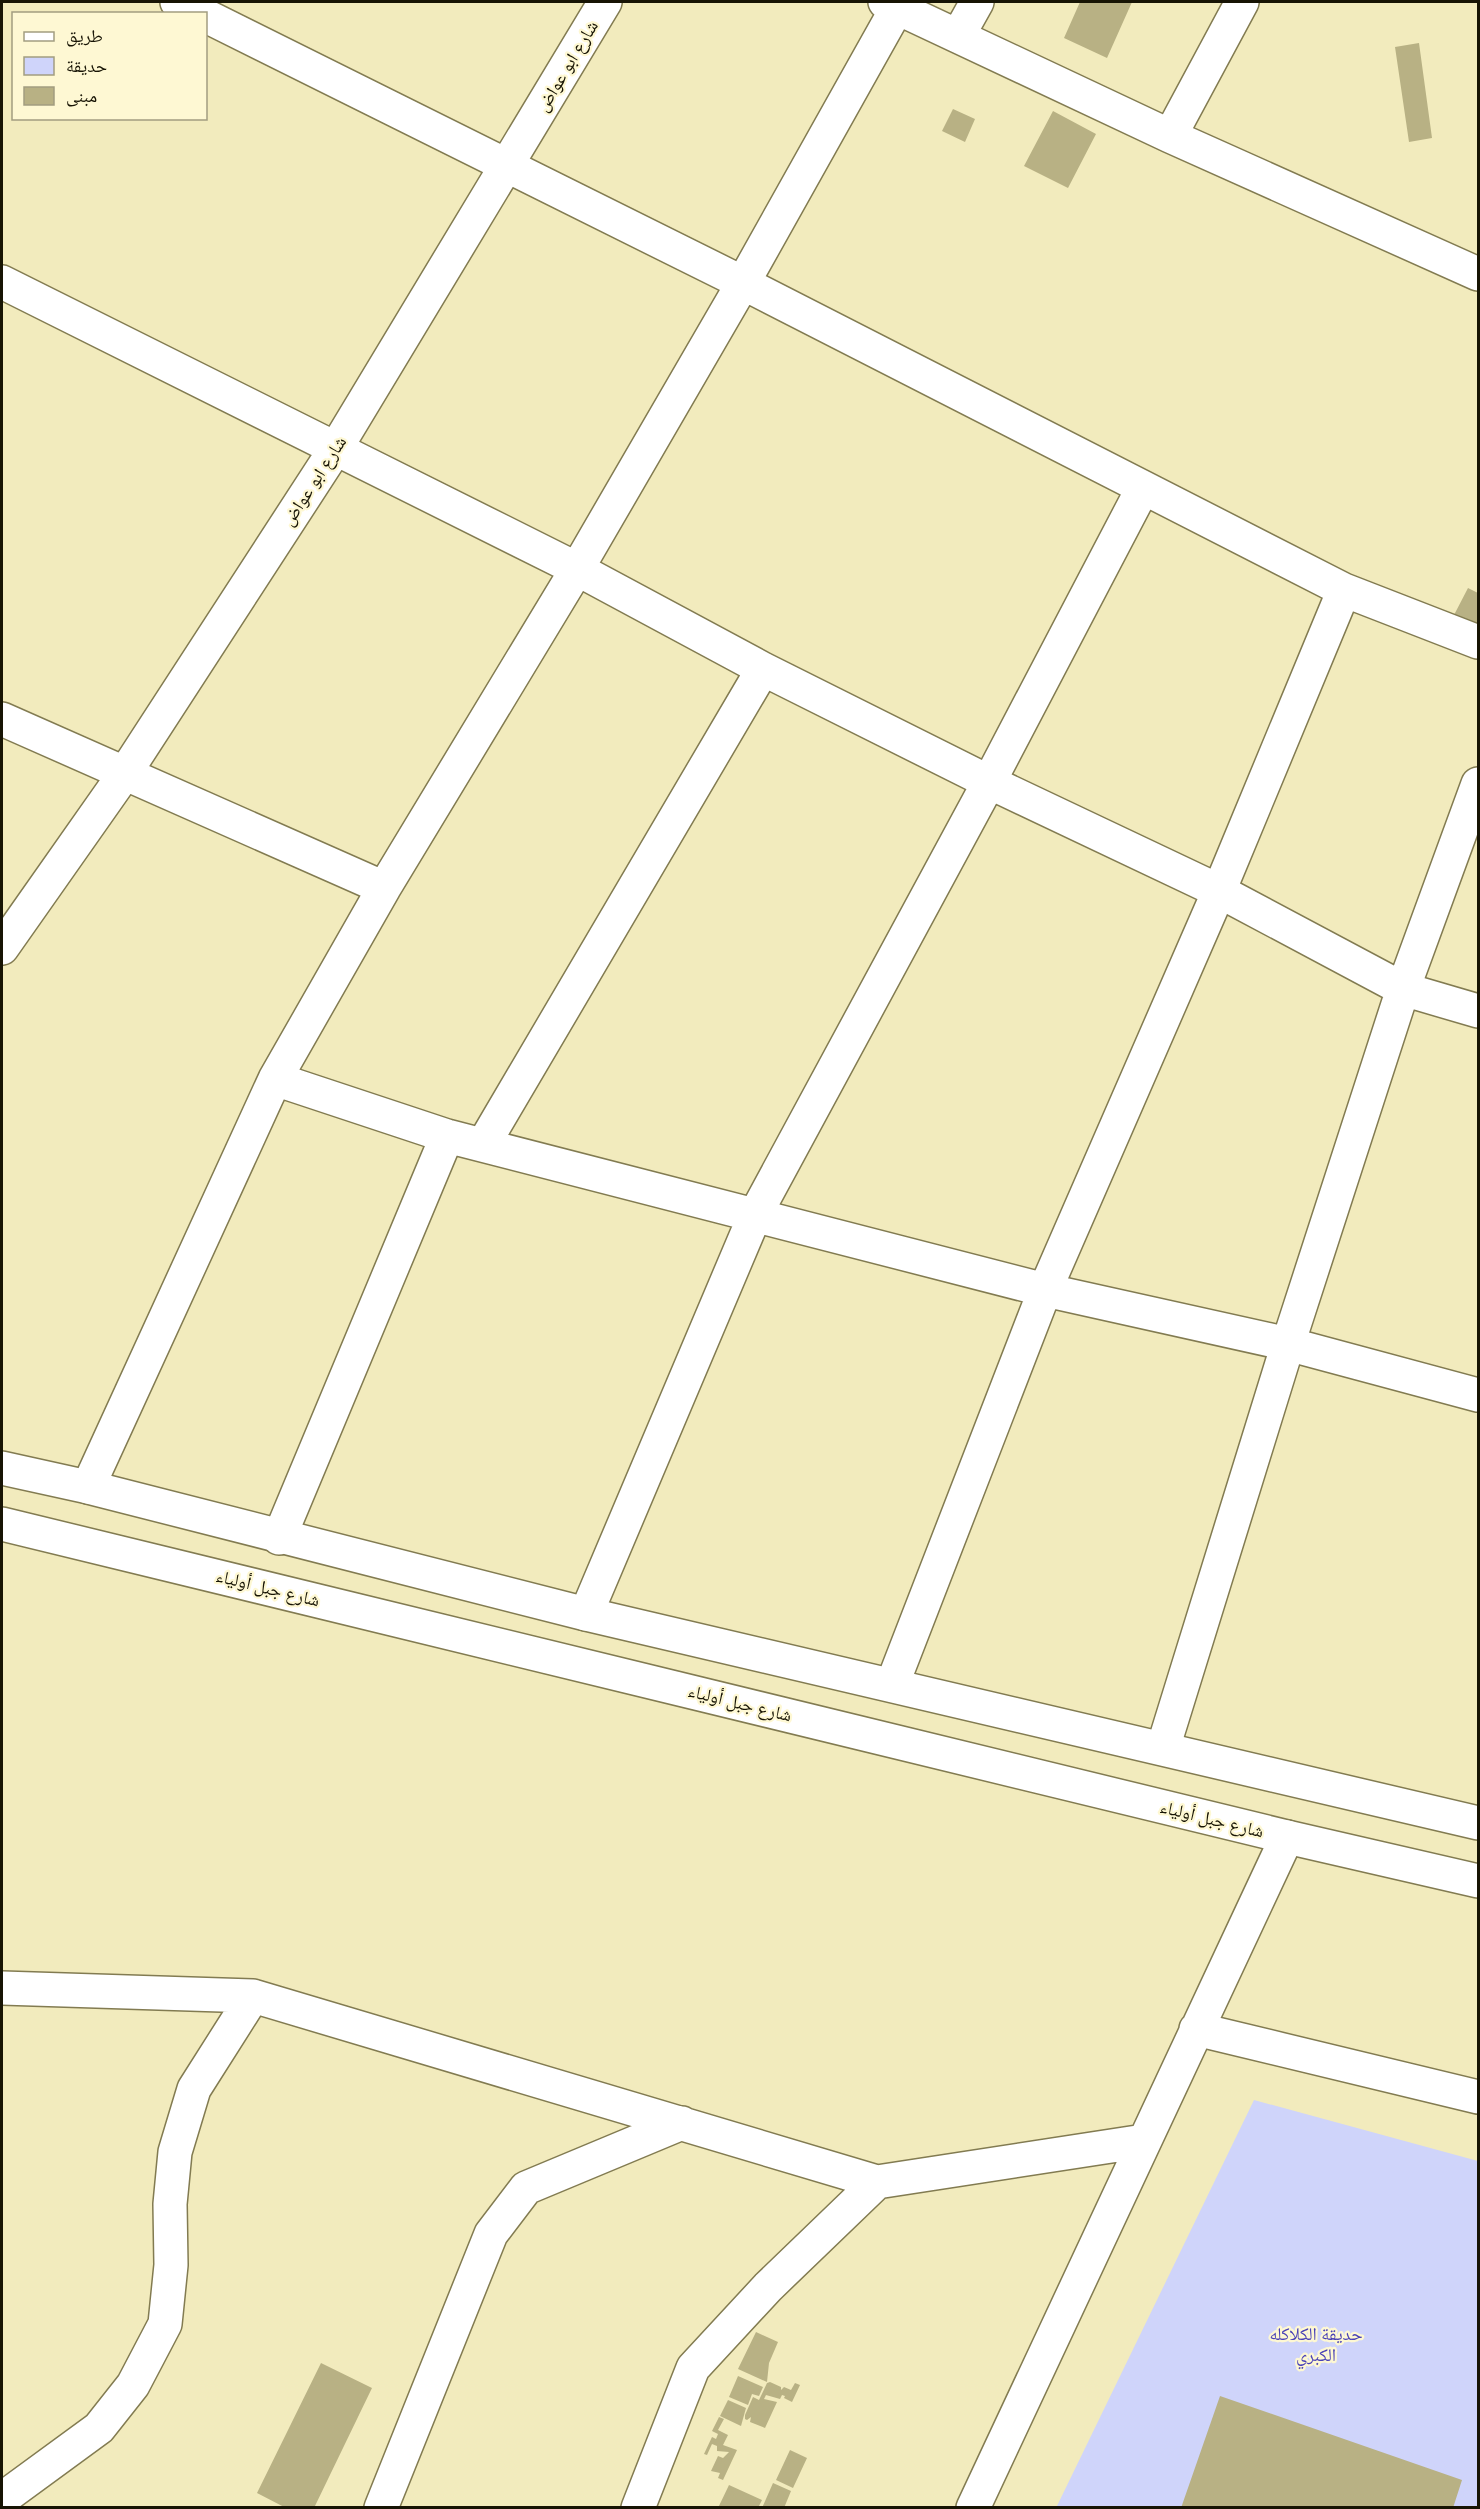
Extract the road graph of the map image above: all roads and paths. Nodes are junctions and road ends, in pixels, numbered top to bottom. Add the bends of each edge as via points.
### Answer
1 (177, 2) edge
2 (605, 2) edge
3 (977, 2) edge
4 (1242, 2) edge
5 (891, 5) edge
6 (197, 12) edge
7 (207, 16) edge
8 (958, 36) junction
9 (1170, 136) junction
10 (507, 166) junction
11 (1479, 274) edge
12 (2, 282) edge
13 (743, 283) junction
14 (336, 448) junction
15 (1143, 488) junction
16 (577, 569) junction
17 (1344, 590) junction
18 (1479, 642) edge
19 (763, 669) junction
20 (2, 719) edge
21 (125, 773) junction
22 (989, 782) junction
23 (1479, 784) edge
24 (384, 888) junction
25 (1219, 891) junction
26 (2, 948) edge
27 (1403, 989) junction
28 (1479, 1011) edge
29 (275, 1079) junction
30 (447, 1136) junction
31 (483, 1145) junction
32 (755, 1215) junction
33 (1045, 1290) junction
34 (1288, 1344) junction
35 (1479, 1395) edge
36 (2, 1468) edge
37 (88, 1487) junction
38 (2, 1524) edge
39 (279, 1538) junction
40 (586, 1614) junction
41 (892, 1685) junction
42 (1163, 1748) junction
43 (1479, 1823) edge
44 (1287, 1837) junction
45 (1479, 1881) edge
46 (2, 1989) edge
47 (253, 1995) junction
48 (1196, 2030) junction
49 (1479, 2097) edge
50 (682, 2123) junction
51 (1144, 2141) junction
52 (877, 2182) junction
53 (2, 2499) edge
54 (381, 2508) edge
55 (638, 2508) edge
56 (973, 2508) edge

1 - 6 street
2 - 10 street, شارع ابو عواض
3 - 8 street
4 - 9 street
5 - 8 street
5 - 13 street
7 - 10 street
8 - 9 street
9 - 11 street
10 - 13 street
10 - 14 street, شارع ابو عواض
12 - 14 street
13 - 15 street
13 - 16 street
14 - 16 street
14 - 21 street, شارع ابو عواض
15 - 17 street
15 - 22 street
16 - 19 street
16 - 24 street
17 - 18 street
17 - 25 street
19 - 22 street
19 - 31 street
20 - 21 street
21 - 24 street
21 - 26 street, شارع ابو عواض
22 - 25 street
22 - 32 street
23 - 27 street
24 - 29 street
25 - 27 street
25 - 33 street
27 - 28 street
27 - 34 street
29 - 30 street
29 - 37 street
30 - 31 street
30 - 39 street
31 - 32 street
32 - 33 street
32 - 40 street
33 - 34 street
33 - 41 street
34 - 35 street
34 - 42 street
36 - 37 street
37 - 39 street
38 - 44 street, شارع جبل أولياء
39 - 40 street
40 - 41 street
41 - 42 street
42 - 43 street
44 - 45 street, شارع جبل أولياء
44 - 48 street
46 - 47 street
47 - 50 street
47 - 53 street via 194,2089 175,2152 165,2324 133,2385 99,2428
48 - 49 street
48 - 51 street
50 - 52 street
50 - 54 street via 526,2188 491,2234
51 - 52 street
51 - 56 street
52 - 55 street via 768,2287 693,2368

